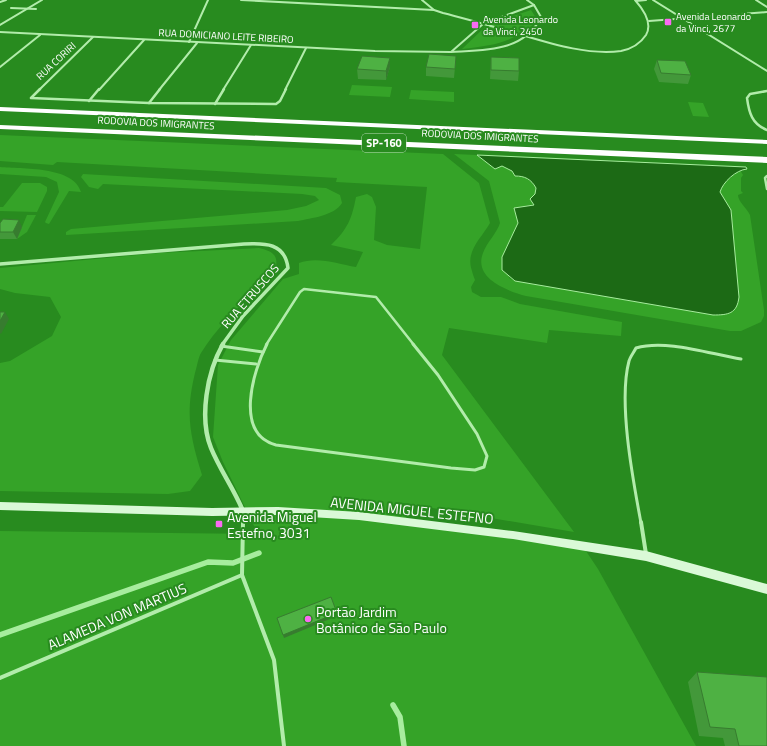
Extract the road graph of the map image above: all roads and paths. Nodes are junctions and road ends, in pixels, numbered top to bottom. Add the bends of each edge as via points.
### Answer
1 (6, 0) edge
2 (42, 0) edge
3 (208, 0) edge
4 (241, 0) edge
5 (254, 0) edge
6 (422, 0) edge
7 (527, 0) edge
8 (646, 0) edge
9 (653, 0) edge
10 (756, 0) edge
11 (636, 1) edge
12 (0, 2) edge
13 (534, 5) junction
14 (767, 7) edge
15 (11, 8) dead end
16 (25, 9) junction
17 (36, 9) dead end
18 (434, 10) junction
19 (767, 12) edge
20 (685, 19) junction
21 (649, 21) junction
22 (483, 24) junction
23 (0, 25) edge
24 (0, 32) edge
25 (41, 34) junction
26 (93, 37) junction
27 (527, 37) junction
28 (144, 40) junction
29 (189, 42) junction
30 (197, 43) junction
31 (251, 45) junction
32 (306, 48) junction
33 (451, 52) junction
34 (0, 67) edge
35 (767, 71) edge
36 (767, 91) edge
37 (89, 101) junction
38 (149, 103) junction
39 (215, 104) junction
40 (0, 109) edge
41 (0, 127) edge
42 (767, 130) edge
43 (767, 142) edge
44 (767, 160) edge
45 (766, 177) edge
46 (767, 189) edge
47 (0, 264) edge
48 (221, 346) junction
49 (263, 352) junction
50 (741, 359) dead end
51 (215, 360) junction
52 (256, 364) junction
53 (0, 506) edge
54 (243, 512) junction
55 (646, 556) junction
56 (242, 575) junction
57 (767, 589) edge
58 (0, 678) edge
59 (284, 746) edge

1 - 12 street
2 - 16 street
3 - 29 street
4 - 5 street
5 - 18 street
6 - 18 street
7 - 13 street
8 - 11 street
9 - 20 street
10 - 14 street
11 - 21 street
13 - 22 street
13 - 27 street via 540,17 539,24
15 - 16 street
16 - 17 street
16 - 23 street
18 - 22 street
19 - 20 street
20 - 21 street
20 - 35 street
21 - 27 street via 644,40 617,51 580,50
22 - 27 street
22 - 33 street
24 - 25 street, RUA DOMICIANO LEITE RIBEIRO
25 - 26 street, RUA DOMICIANO LEITE RIBEIRO
25 - 34 street
26 - 28 street, RUA DOMICIANO LEITE RIBEIRO
26 - 37 street, RUA CORIRI via 31,98
27 - 33 street, RUA DOMICIANO LEITE RIBEIRO via 499,48
28 - 29 street, RUA DOMICIANO LEITE RIBEIRO
28 - 37 street
29 - 30 street, RUA DOMICIANO LEITE RIBEIRO
30 - 31 street, RUA DOMICIANO LEITE RIBEIRO
30 - 38 street
31 - 32 street, RUA DOMICIANO LEITE RIBEIRO
31 - 39 street
32 - 33 street, RUA DOMICIANO LEITE RIBEIRO
32 - 39 street via 278,103
36 - 42 street via 750,94 747,98 750,117 758,126
37 - 38 street
38 - 39 street
40 - 43 highway, RODOVIA DOS IMIGRANTES / SP-160
41 - 44 highway, RODOVIA DOS IMIGRANTES / SP-160
45 - 46 street
47 - 48 street, RUA ETRUSCOS via 155,249 233,245 262,244 283,251 288,268 237,324
48 - 49 lane
48 - 51 street, RUA ETRUSCOS
49 - 52 lane
49 - 52 lane via 301,290 374,296 438,375 478,434 486,450 487,461 484,467 475,470 451,468 266,443 258,437 249,409 249,393
50 - 55 lane via 658,346 636,348 631,352 626,375 626,424
51 - 52 lane
51 - 54 street, RUA ETRUSCOS via 208,392 208,438 215,458
53 - 54 main road, AVENIDA MIGUEL ESTEFNO
54 - 55 main road, AVENIDA MIGUEL ESTEFNO via 359,516 513,535
54 - 56 lane
55 - 57 main road, AVENIDA MIGUEL ESTEFNO
56 - 58 lane, ALAMEDA VON MARTIUS
56 - 59 lane via 274,660

